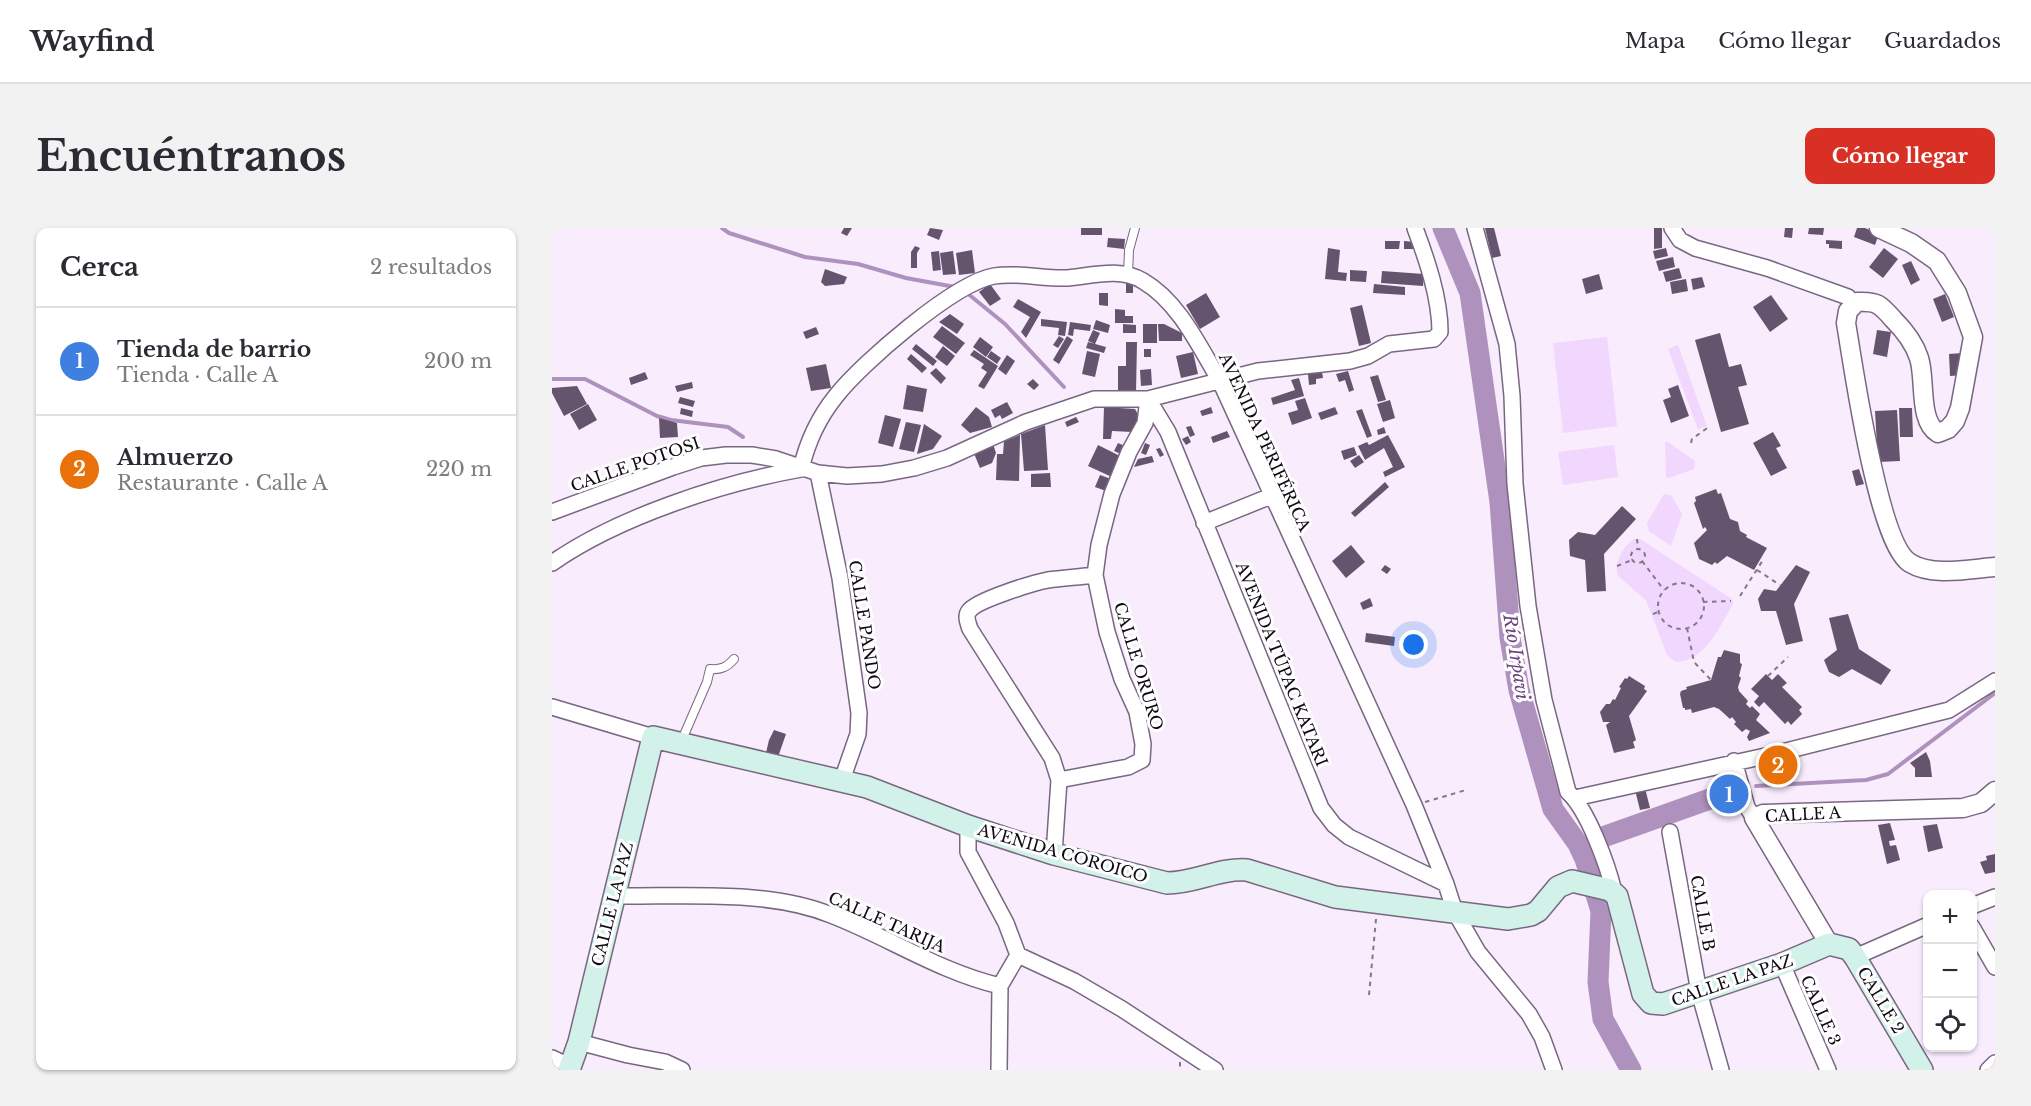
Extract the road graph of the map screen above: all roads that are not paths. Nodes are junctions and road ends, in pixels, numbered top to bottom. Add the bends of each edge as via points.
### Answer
1 (1135, 228) edge
2 (1415, 228) edge
3 (1475, 228) edge
4 (1672, 228) edge
5 (1879, 228) edge
6 (1128, 275) junction
7 (1848, 297) dead end
8 (1220, 381) junction
9 (1148, 399) junction
10 (801, 469) junction
11 (818, 474) junction
12 (1272, 495) junction
13 (552, 512) edge
14 (1204, 523) junction
15 (552, 563) edge
16 (1995, 567) edge
17 (1095, 575) junction
18 (734, 659) dead end
19 (1995, 681) edge
20 (552, 706) edge
21 (653, 737) junction
22 (680, 743) junction
23 (1734, 761) junction
24 (842, 780) junction
25 (1059, 780) junction
26 (1995, 791) edge
27 (1575, 798) junction
28 (1754, 818) junction
29 (968, 826) junction
30 (1670, 832) dead end
31 (1054, 854) junction
32 (1446, 884) junction
33 (1610, 891) junction
34 (613, 896) junction
35 (1995, 897) edge
36 (1977, 904) edge
37 (1455, 912) junction
38 (1923, 927) edge
39 (1977, 936) edge
40 (1828, 944) junction
41 (1018, 956) junction
42 (1855, 957) junction
43 (1782, 964) junction
44 (1995, 967) edge
45 (1000, 986) junction
46 (1699, 992) junction
47 (579, 1042) junction
48 (1995, 1063) edge
49 (564, 1065) edge
50 (682, 1070) edge
51 (999, 1070) edge
52 (1215, 1070) edge
53 (1554, 1070) edge
54 (1721, 1070) edge
55 (1828, 1070) edge
56 (1922, 1070) edge
57 (1989, 1070) edge

1 - 6 lane
2 - 8 street, CALLE POTOSI via 1440,322 1440,332 1434,339 1389,344 1350,361 1258,371
3 - 27 street via 1507,344 1515,484 1528,606 1544,700 1568,792
4 - 7 street via 1680,240 1695,248
5 - 16 street via 1937,261 1957,292 1973,337 1960,408 1948,429 1938,433 1927,420 1919,359 1911,339 1872,301 1857,302 1848,311 1846,323 1877,489 1907,562 1922,569 1939,570
6 - 8 street, AVENIDA PERIFÉRICA via 1142,280 1172,308
6 - 10 street, AVENIDA PERIFÉRICA via 993,276 948,297 836,395 818,422
8 - 9 street, CALLE POTOSI
8 - 12 street, AVENIDA PERIFÉRICA
9 - 11 street, CALLE POTOSI via 1094,399 914,468 882,474
9 - 14 street, AVENIDA TÚPAC KATARI via 1168,432
9 - 17 street, CALLE ORURO via 1145,423 1112,494
10 - 11 street, CALLE POTOSI
10 - 13 street, CALLE POTOSI via 752,455 701,458
10 - 15 street via 771,474 671,505 612,530
11 - 24 street, CALLE PANDO via 840,578 860,713 858,734
12 - 14 street
12 - 32 street, AVENIDA PERIFÉRICA via 1414,805
14 - 32 street, AVENIDA TÚPAC KATARI via 1321,808 1349,837
17 - 25 street, CALLE ORURO via 1107,632 1137,712 1144,753 1137,764
17 - 25 street via 1053,579 1021,588 978,604 966,618 1053,758
18 - 22 lane via 720,670 710,669
19 - 23 street via 1959,696 1949,710
20 - 21 street
21 - 22 main road, AVENIDA COROICO
21 - 34 main road, CALLE LA PAZ
22 - 24 main road, AVENIDA COROICO
23 - 27 street
23 - 28 street
24 - 29 main road, AVENIDA COROICO
25 - 31 street
26 - 28 street, CALLE A via 1981,803 1963,808 1763,814
27 - 33 street via 1607,865
28 - 40 street, CALLE A
29 - 31 main road, AVENIDA COROICO
29 - 41 street via 968,852 1006,923
30 - 46 street, CALLE B
31 - 37 main road, AVENIDA COROICO via 1167,883 1184,883 1232,869 1247,870 1335,897
32 - 37 street, AVENIDA PERIFÉRICA
33 - 37 main road, AVENIDA COROICO via 1572,881 1557,887 1538,911 1524,918
33 - 46 main road, CALLE LA PAZ via 1643,994 1651,1003 1663,1004
34 - 45 street, CALLE TARIJA via 724,897 803,906 831,914 905,950
34 - 47 main road, CALLE LA PAZ
35 - 36 street
37 - 53 street, AVENIDA PERIFÉRICA via 1478,952 1529,1014
38 - 42 street
39 - 44 street
40 - 42 main road, CALLE 2 via 1849,949
40 - 43 main road, CALLE LA PAZ
41 - 45 street
41 - 52 street via 1093,993
42 - 56 main road, CALLE 2
43 - 46 main road, CALLE LA PAZ
43 - 55 street, CALLE 3
45 - 51 street
46 - 54 street, CALLE B
47 - 49 main road, CALLE LA PAZ
47 - 50 street
48 - 57 street

